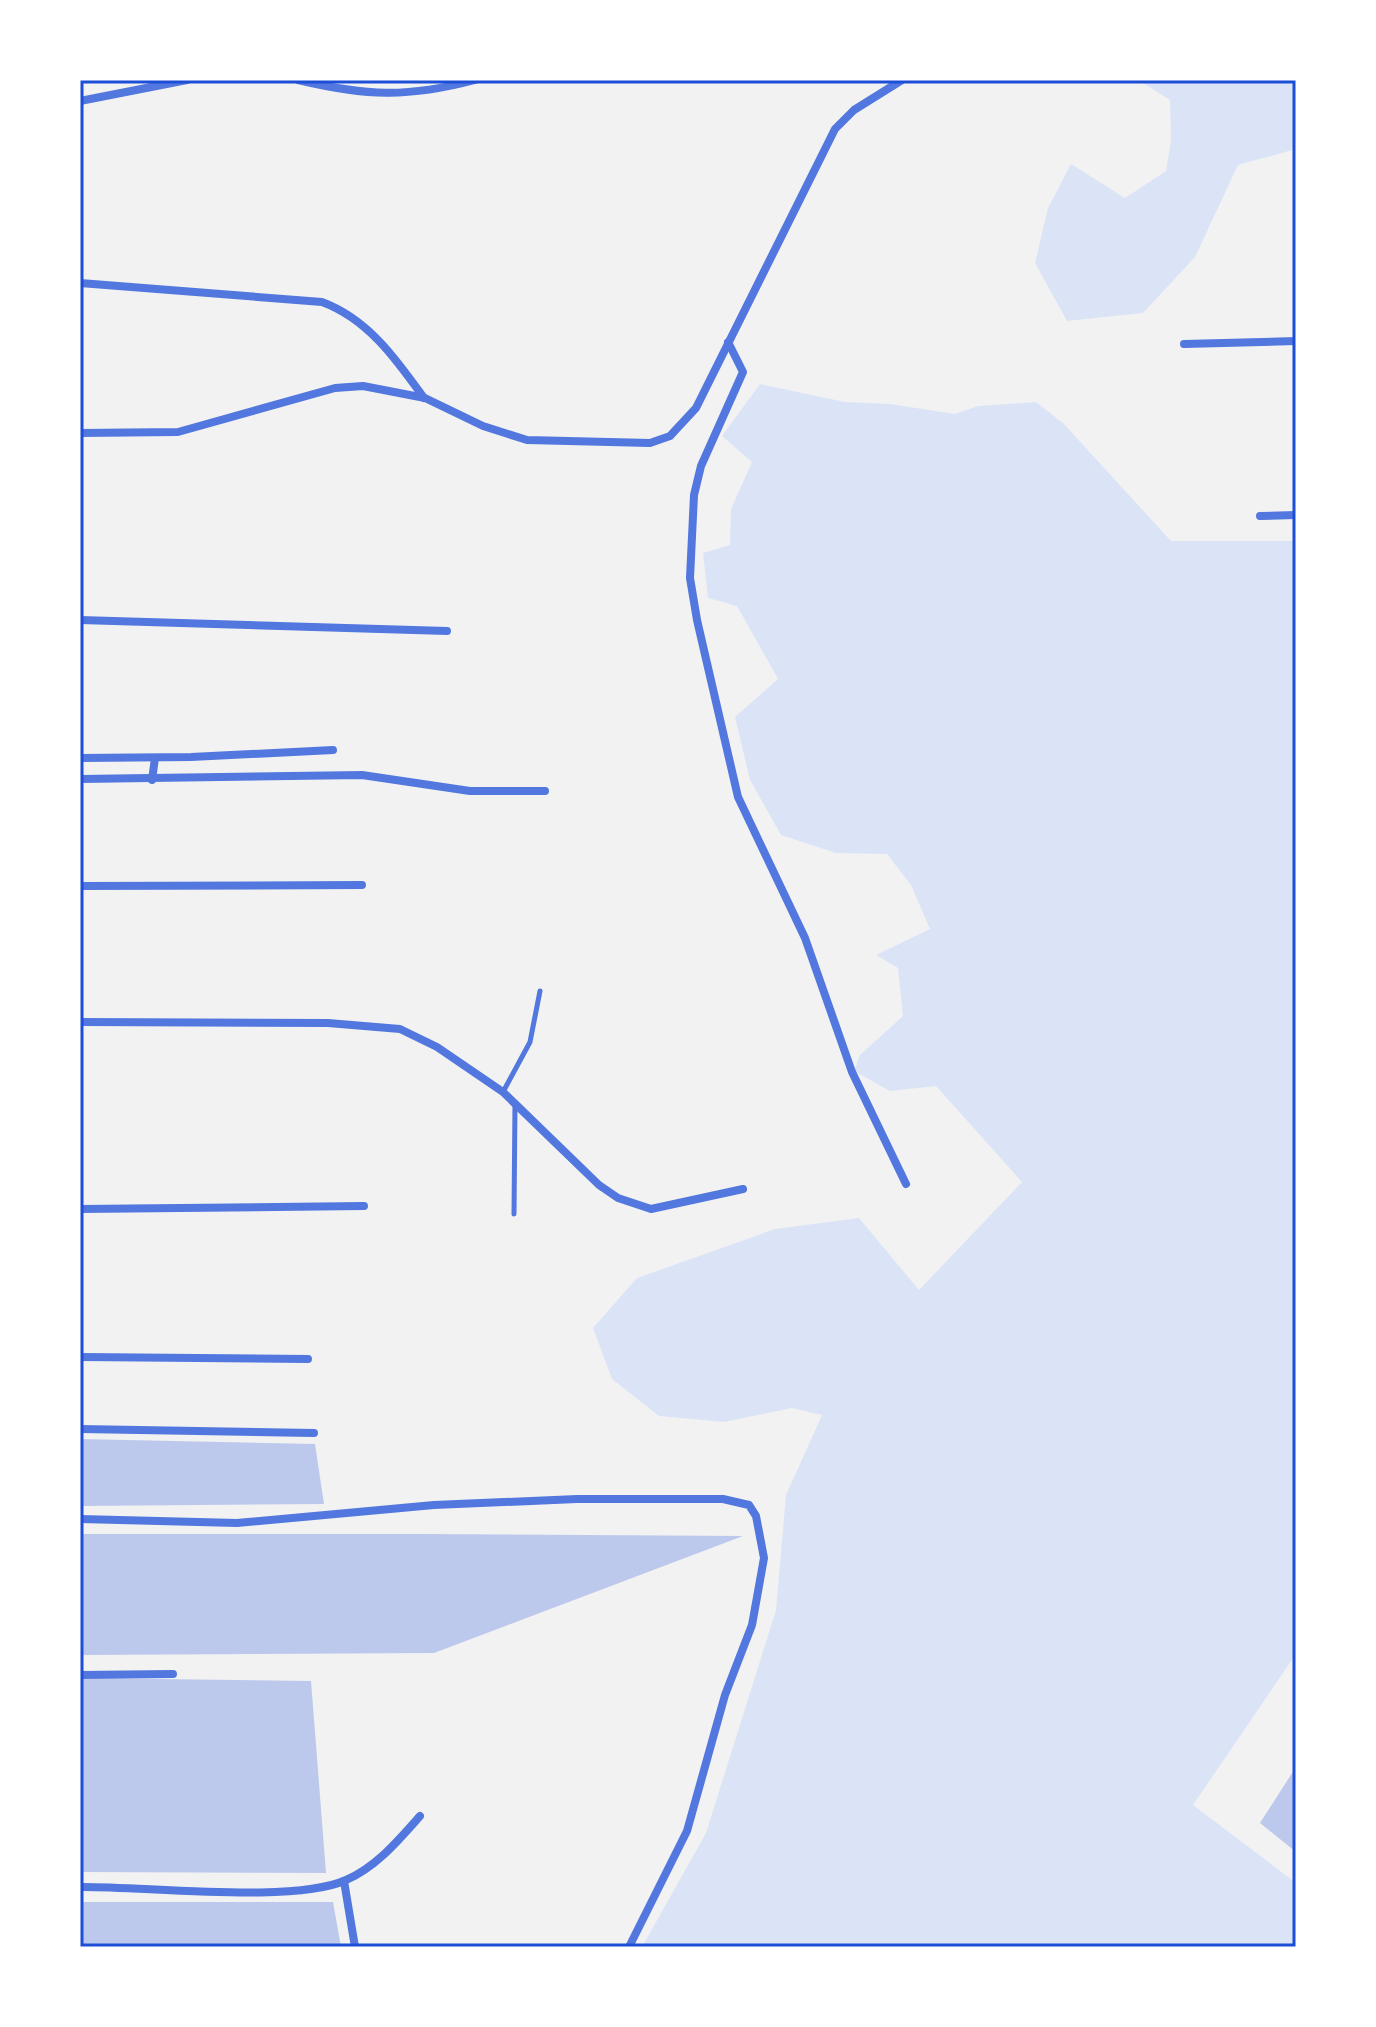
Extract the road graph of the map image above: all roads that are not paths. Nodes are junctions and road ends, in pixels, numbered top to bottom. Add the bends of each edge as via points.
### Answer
1 (187, 80) edge
2 (298, 80) edge
3 (475, 80) edge
4 (902, 80) edge
5 (80, 101) edge
6 (80, 283) edge
7 (1296, 341) edge
8 (728, 342) junction
9 (1184, 344) dead end
10 (425, 398) junction
11 (80, 433) edge
12 (1296, 515) edge
13 (1260, 516) dead end
14 (80, 620) edge
15 (447, 631) dead end
16 (333, 750) dead end
17 (80, 758) edge
18 (155, 758) junction
19 (80, 779) edge
20 (152, 780) junction
21 (545, 791) dead end
22 (362, 885) dead end
23 (80, 886) edge
24 (540, 991) dead end
25 (80, 1022) edge
26 (503, 1092) junction
27 (515, 1103) junction
28 (906, 1184) dead end
29 (743, 1189) dead end
30 (364, 1206) dead end
31 (80, 1209) edge
32 (514, 1214) dead end
33 (80, 1357) edge
34 (308, 1359) dead end
35 (80, 1429) edge
36 (314, 1433) dead end
37 (80, 1519) edge
38 (173, 1674) dead end
39 (80, 1675) edge
40 (420, 1816) dead end
41 (344, 1881) junction
42 (80, 1887) edge
43 (355, 1947) edge
44 (629, 1947) edge

1 - 5 street
2 - 3 street via 346,91 402,95
4 - 8 street via 854,110 835,129
6 - 10 street via 322,302 349,312 389,351
7 - 9 street
8 - 10 street via 682,426 650,443 527,440
8 - 28 street via 743,372 701,466 694,495 690,578 697,620 738,797 805,938 852,1072
10 - 11 street via 363,386 335,388 178,432
12 - 13 street
14 - 15 street
16 - 18 street
17 - 18 street
18 - 20 street
19 - 20 street
20 - 21 street via 362,775 470,791
22 - 23 street
24 - 26 lane via 530,1042
25 - 26 street via 328,1023 400,1029
26 - 27 street
27 - 29 street via 599,1185 632,1204 651,1209
27 - 32 lane
30 - 31 street
33 - 34 street
35 - 36 street
37 - 44 street via 237,1523 434,1505 604,1499 723,1499 749,1505 764,1558 752,1625 721,1707 687,1831
38 - 39 street
40 - 41 street via 373,1864
41 - 42 street via 271,1891
41 - 43 street

